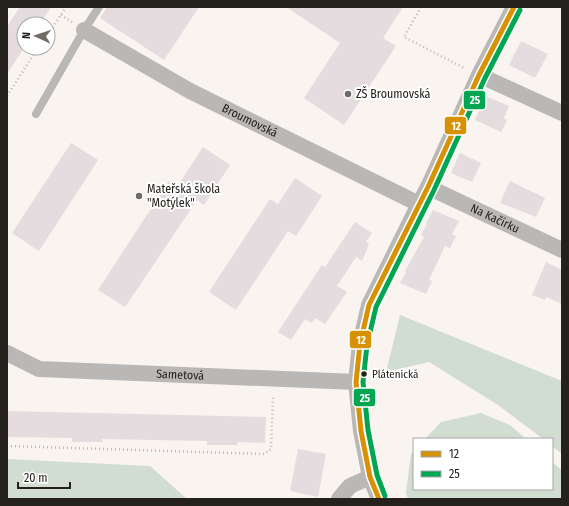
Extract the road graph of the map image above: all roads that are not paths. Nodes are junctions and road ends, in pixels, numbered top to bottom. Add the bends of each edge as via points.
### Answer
1 (99, 7) edge
2 (514, 7) edge
3 (84, 30) junction
4 (479, 75) junction
5 (562, 113) edge
6 (36, 114) dead end
7 (428, 187) junction
8 (419, 204) junction
9 (562, 250) edge
10 (7, 353) edge
11 (356, 382) junction
12 (370, 477) junction
13 (340, 499) edge
14 (379, 499) edge

1 - 3 lane
2 - 4 street
3 - 6 lane
3 - 8 street, Broumovská via 190,91
4 - 5 street
4 - 7 street
7 - 8 street
7 - 9 street, Na Kačírku
8 - 11 street via 369,305 360,344
10 - 11 street, Sametová via 39,369
11 - 12 street via 360,432
12 - 13 street via 350,486
12 - 14 street

